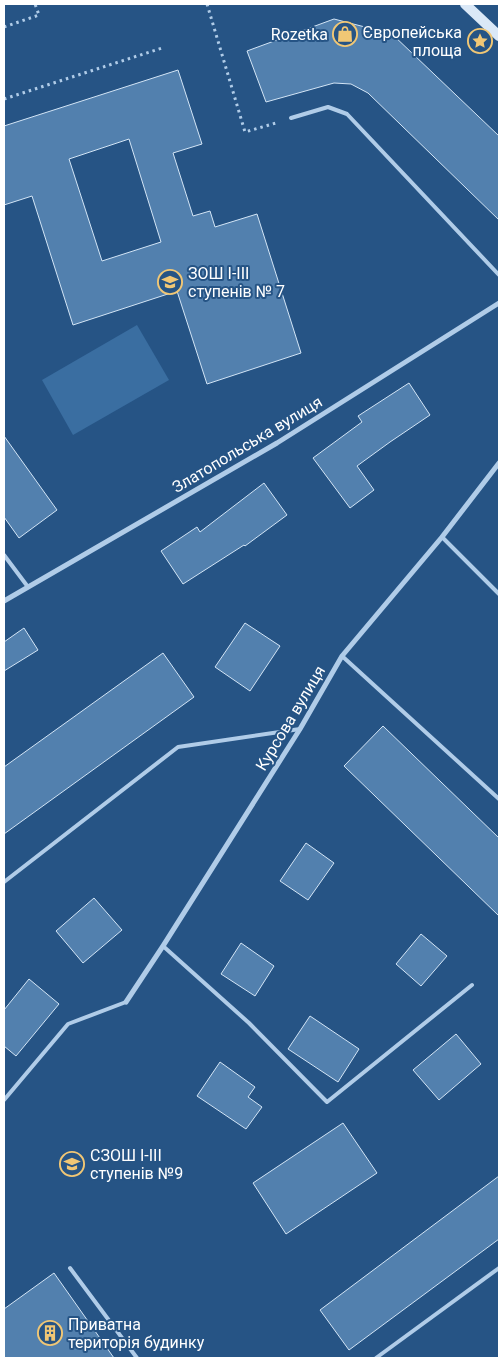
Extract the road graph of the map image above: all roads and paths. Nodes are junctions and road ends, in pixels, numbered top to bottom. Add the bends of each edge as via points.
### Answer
1 (35, 4) edge
2 (207, 4) edge
3 (465, 4) edge
4 (4, 27) edge
5 (499, 36) edge
6 (162, 48) dead end
7 (4, 99) edge
8 (291, 118) joint
9 (499, 275) edge
10 (499, 302) edge
11 (499, 463) edge
12 (442, 537) junction
13 (4, 556) edge
14 (28, 587) junction
15 (499, 594) edge
16 (4, 601) edge
17 (342, 656) junction
18 (300, 729) junction
19 (499, 799) edge
20 (4, 882) edge
21 (163, 946) junction
22 (472, 985) dead end
23 (126, 1002) joint
24 (4, 1100) edge
25 (70, 1268) dead end
26 (499, 1268) edge
27 (137, 1358) edge
28 (376, 1358) edge

1 - 4 path via 39,15
2 - 8 path via 245,132
3 - 5 street
6 - 7 path
8 - 9 lane via 328,107 348,114
10 - 14 street, Златопольська вулиця via 277,443
11 - 12 street, Курсова вулиця
12 - 15 lane
12 - 17 street, Курсова вулиця
13 - 14 lane
14 - 16 street, Златопольська вулиця
17 - 18 street, Курсова вулиця
17 - 19 lane
18 - 20 lane via 178,747
18 - 21 street, Курсова вулиця
21 - 22 lane via 249,1023 327,1102
21 - 23 street, Курсова вулиця
23 - 24 lane via 68,1024
25 - 27 lane
26 - 28 lane

